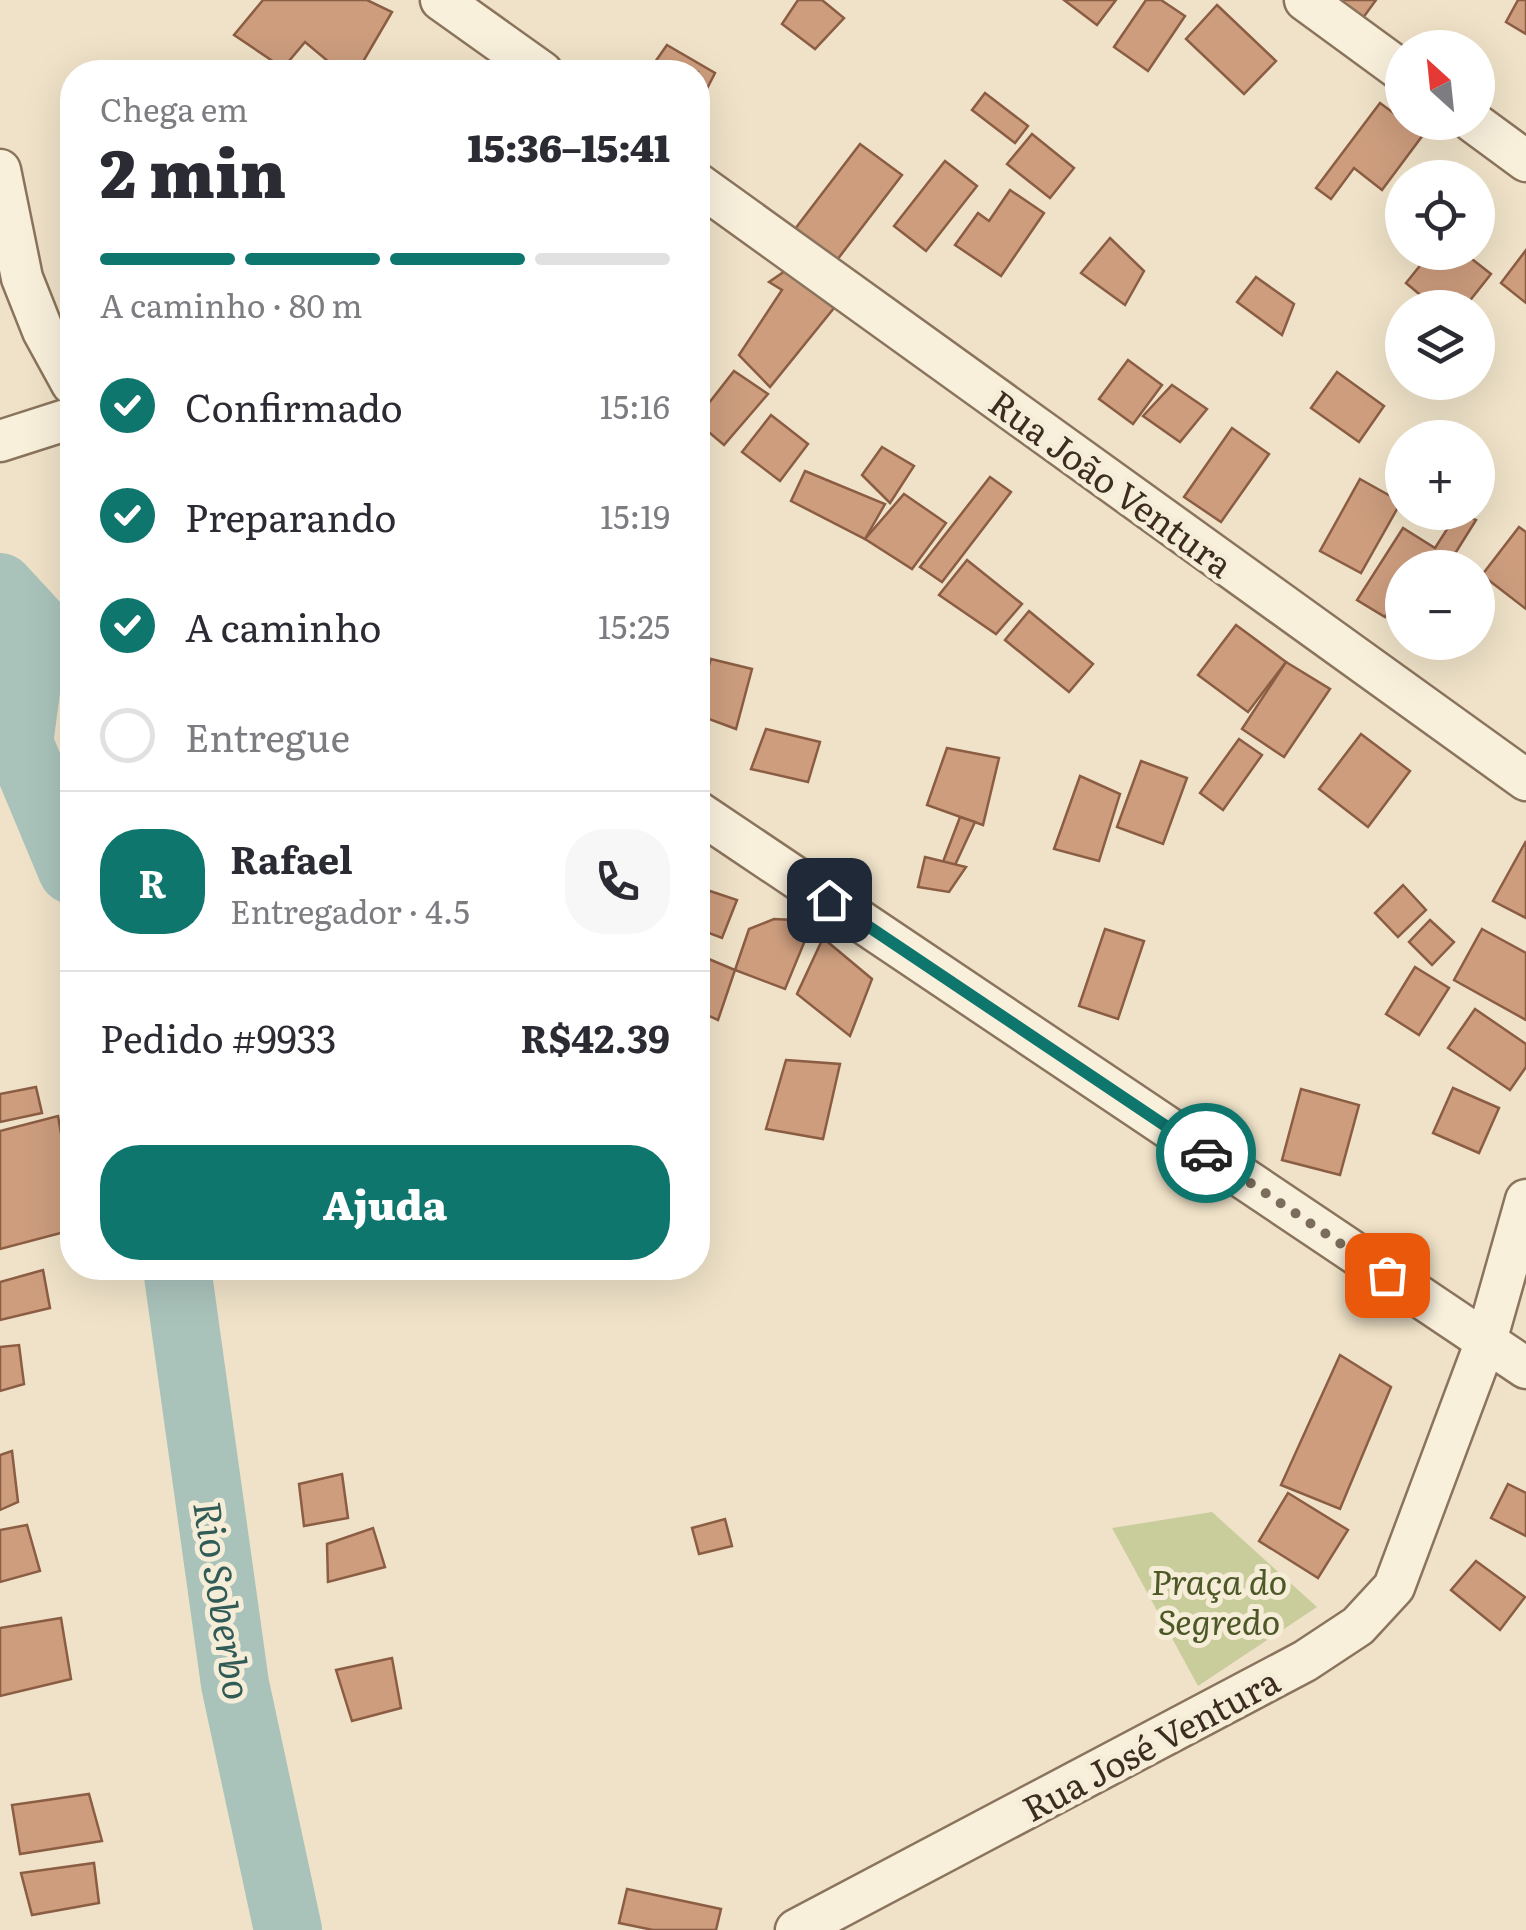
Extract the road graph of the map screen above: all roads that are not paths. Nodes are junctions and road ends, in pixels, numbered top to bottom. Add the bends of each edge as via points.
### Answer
1 (441, 0) edge
2 (1305, 0) edge
3 (1385, 59) edge
4 (525, 60) edge
5 (1495, 138) edge
6 (1526, 161) edge
7 (0, 170) edge
8 (710, 193) edge
9 (60, 362) edge
10 (57, 424) edge
11 (0, 441) edge
12 (1526, 780) edge
13 (710, 820) edge
14 (1526, 1200) edge
15 (1486, 1341) junction
16 (1526, 1368) edge
17 (796, 1930) edge

1 - 4 street
2 - 3 street
5 - 6 street
7 - 9 street via 22,278
8 - 12 street, Rua João Ventura
10 - 11 street
13 - 15 street
14 - 15 street, Rua José Ventura
15 - 16 street
15 - 17 street, Rua José Ventura via 1394,1587 1358,1626 1305,1661

